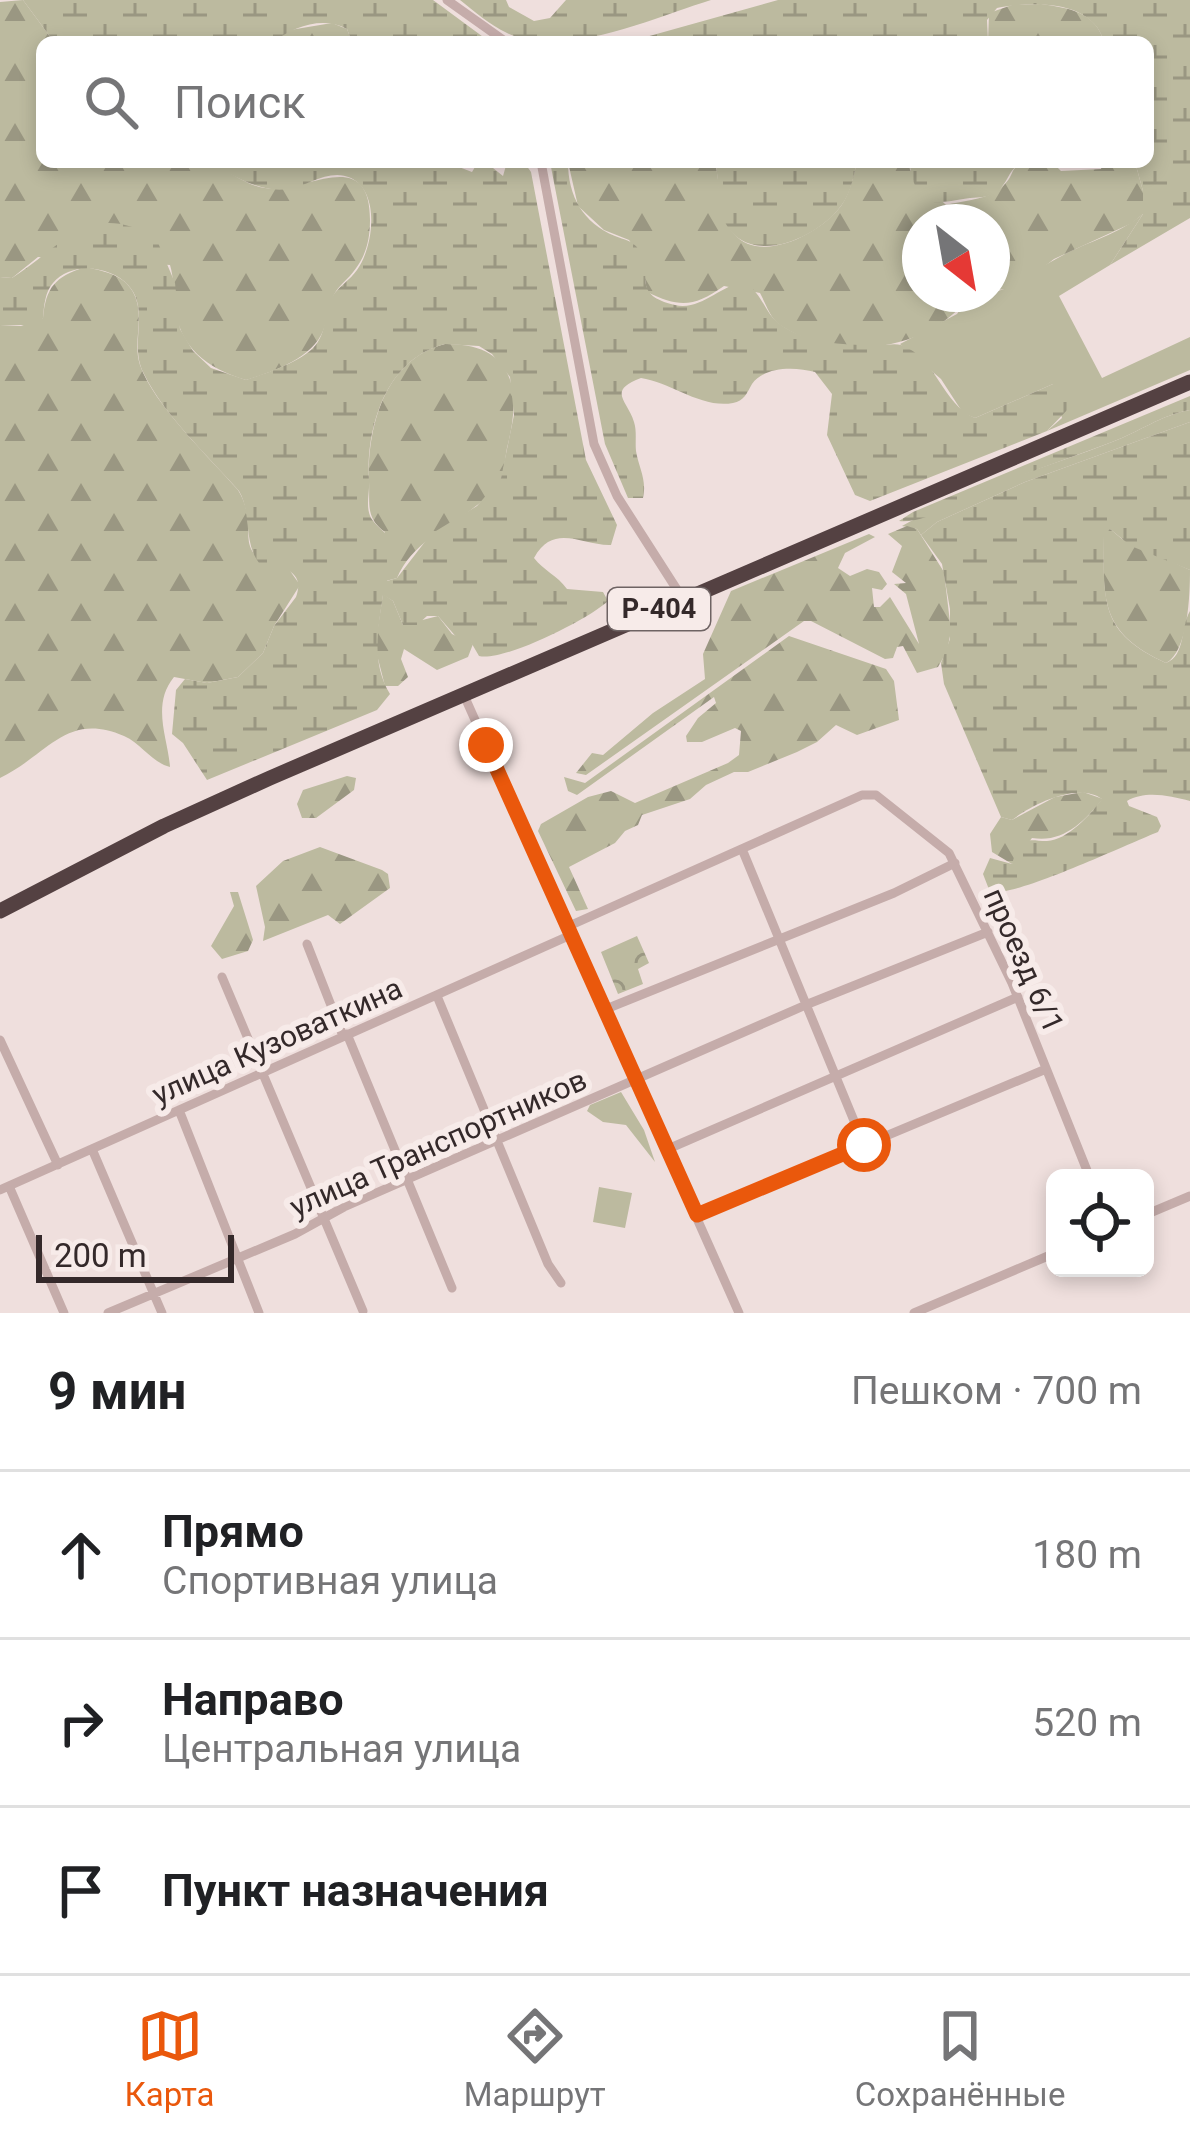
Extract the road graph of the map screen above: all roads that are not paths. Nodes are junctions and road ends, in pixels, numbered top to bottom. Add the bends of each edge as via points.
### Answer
1 (447, 0) edge
2 (498, 36) edge
3 (543, 168) edge
4 (1190, 382) edge
5 (682, 599) junction
6 (463, 694) junction
7 (872, 794) joint
8 (742, 849) junction
9 (955, 863) junction
10 (0, 911) edge
11 (571, 930) junction
12 (988, 932) junction
13 (780, 939) junction
14 (307, 944) dead end
15 (222, 977) dead end
16 (436, 996) junction
17 (1018, 997) junction
18 (808, 1004) junction
19 (606, 1009) junction
20 (345, 1035) junction
21 (0, 1040) edge
22 (1046, 1069) junction
23 (262, 1071) junction
24 (837, 1075) junction
25 (637, 1079) junction
26 (179, 1110) junction
27 (497, 1141) junction
28 (864, 1145) junction
29 (92, 1149) junction
30 (668, 1150) junction
31 (58, 1165) junction
32 (1086, 1169) edge
33 (406, 1179) junction
34 (5, 1188) edge
35 (1190, 1196) edge
36 (1154, 1211) edge
37 (697, 1215) junction
38 (324, 1217) junction
39 (1046, 1257) edge
40 (238, 1259) junction
41 (561, 1283) dead end
42 (452, 1288) dead end
43 (154, 1294) junction
44 (363, 1311) edge
45 (260, 1312) edge
46 (64, 1313) edge
47 (108, 1313) edge
48 (162, 1313) edge
49 (739, 1313) edge
50 (914, 1313) edge

1 - 2 street
3 - 5 street via 594,444
4 - 5 highway, Р-404
5 - 6 highway, Р-404
6 - 10 highway, Р-404 via 164,826
6 - 11 street
7 - 8 street, улица Кузоваткина
7 - 9 street, проезд 6/1
8 - 11 street, улица Кузоваткина
8 - 13 street
9 - 12 street, проезд 6/1
9 - 13 street
11 - 16 street, улица Кузоваткина
11 - 19 street
12 - 17 street, проезд 6/1
12 - 18 street, улица Транспортников
13 - 18 street
13 - 19 street
14 - 20 street
15 - 23 street
16 - 20 street, улица Кузоваткина
16 - 27 street
17 - 22 street, проезд 6/1
17 - 24 street
18 - 24 street
18 - 25 street, улица Транспортников
19 - 25 street
20 - 23 street, улица Кузоваткина
20 - 33 street
21 - 31 street
22 - 28 street
22 - 32 street, проезд 6/1
23 - 26 street, улица Кузоваткина
23 - 38 street
24 - 28 street
24 - 30 street
25 - 27 street, улица Транспортников
25 - 30 street
26 - 29 street, улица Кузоваткина
26 - 40 street
27 - 33 street, улица Транспортников
27 - 41 street
28 - 37 street
29 - 31 street, улица Кузоваткина
29 - 43 street
30 - 37 street
31 - 34 street, улица Кузоваткина
33 - 38 street, улица Транспортников
33 - 42 street
34 - 46 street
35 - 36 street
37 - 49 street
38 - 40 street, улица Транспортников
38 - 44 street
39 - 50 street
40 - 43 street, улица Транспортников
40 - 45 street
43 - 47 street, улица Транспортников
43 - 48 street

